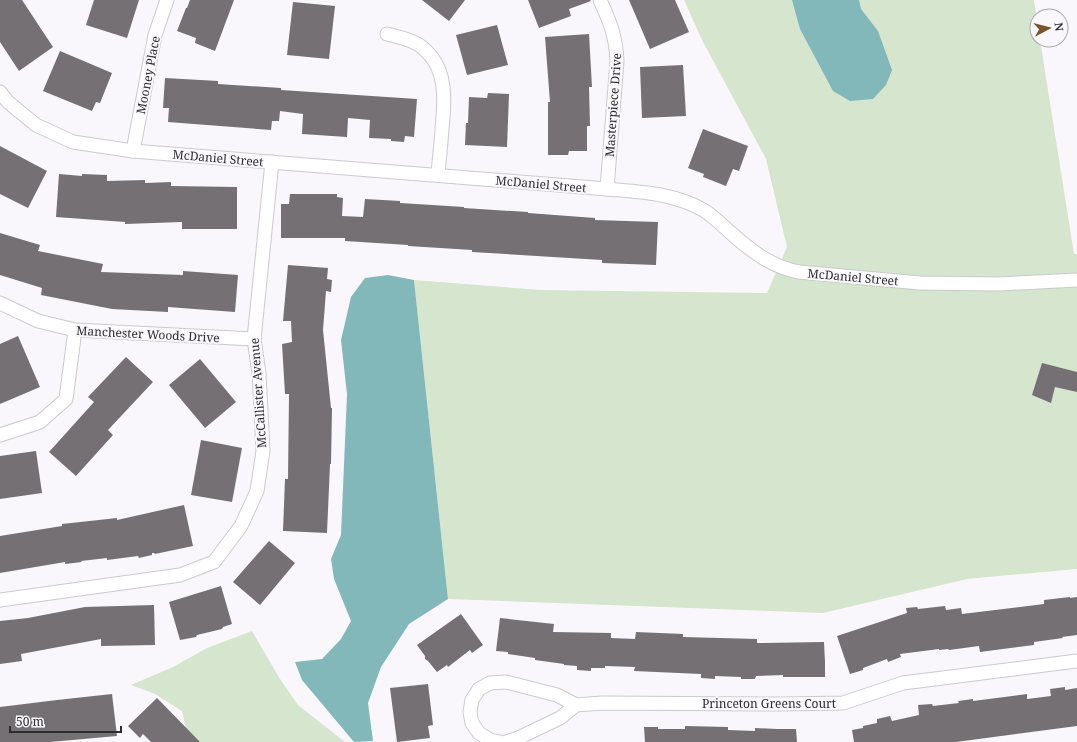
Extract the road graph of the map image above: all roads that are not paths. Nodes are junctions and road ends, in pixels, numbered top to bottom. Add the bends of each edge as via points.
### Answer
1 (167, 0) edge
2 (600, 0) edge
3 (387, 34) dead end
4 (0, 92) edge
5 (133, 151) junction
6 (272, 162) junction
7 (438, 175) junction
8 (607, 189) junction
9 (1077, 280) edge
10 (0, 303) edge
11 (75, 330) junction
12 (254, 339) junction
13 (0, 436) edge
14 (0, 600) edge
15 (1077, 661) edge
16 (576, 705) junction
17 (500, 742) edge
18 (506, 742) edge

1 - 5 street, Mooney Place via 155,35
2 - 8 street, Masterpiece Drive via 614,32 618,61
3 - 7 street via 418,44 434,60 440,73 444,87 444,102
4 - 5 street, McDaniel Street via 36,125 73,142
5 - 6 street, McDaniel Street
6 - 7 street, McDaniel Street
6 - 12 street, McCallister Avenue
7 - 8 street, McDaniel Street
8 - 9 street, McDaniel Street via 652,193 695,206 716,219 757,255 789,270 920,282 999,284
10 - 11 street, Manchester Woods Drive via 38,321
11 - 12 street, Manchester Woods Drive
11 - 13 street via 66,399 40,422
12 - 14 street, McCallister Avenue via 259,373 263,451 258,491 241,526 214,562 180,575
15 - 16 street, Princeton Greens Court via 903,682 843,703
16 - 17 street via 557,695 506,682 490,683 479,689 472,700 472,724 490,740
16 - 18 street via 560,718

